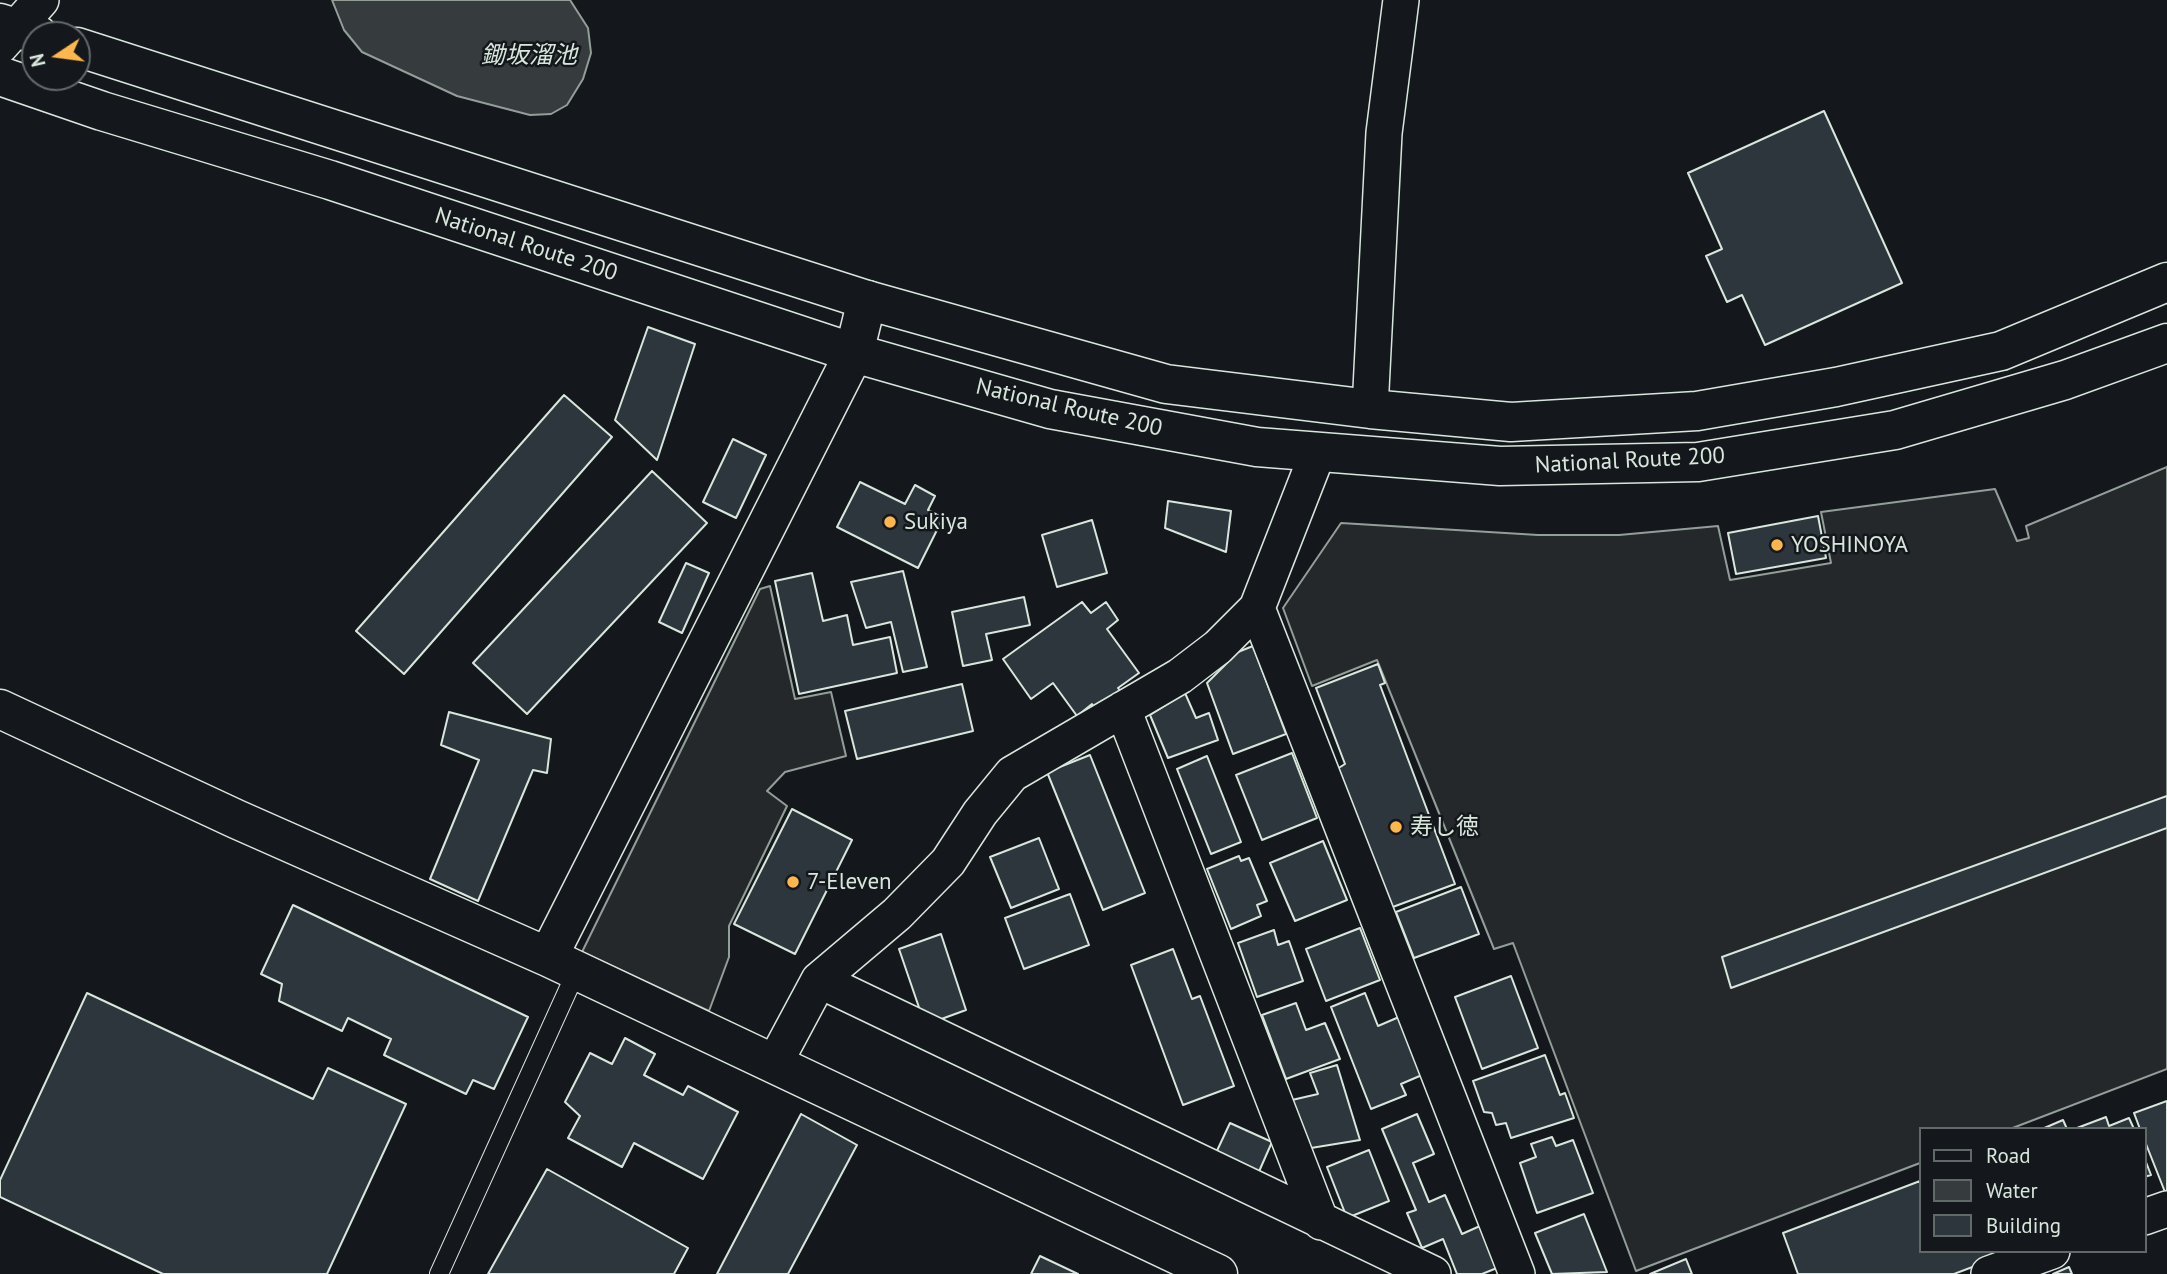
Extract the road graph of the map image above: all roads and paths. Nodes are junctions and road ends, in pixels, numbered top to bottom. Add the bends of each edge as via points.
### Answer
1 (41, 0) edge
2 (1401, 0) edge
3 (13, 33) edge
4 (91, 51) edge
5 (0, 76) edge
6 (2167, 282) edge
7 (867, 300) junction
8 (2167, 343) edge
9 (854, 353) junction
10 (1370, 409) junction
11 (1318, 452) junction
12 (1257, 608) junction
13 (0, 709) edge
14 (1123, 709) junction
15 (563, 963) junction
16 (819, 980) junction
17 (774, 1064) junction
18 (2167, 1209) edge
19 (2146, 1216) edge
20 (1321, 1222) junction
21 (2047, 1253) edge
22 (439, 1274) edge
23 (1218, 1274) edge
24 (1433, 1274) edge
25 (1517, 1274) edge
26 (1989, 1274) edge

1 - 3 street
2 - 10 street via 1384,133
4 - 7 main road, National Route 200
5 - 9 main road, National Route 200
6 - 10 main road, National Route 200 via 2001,351 1697,411 1511,422
7 - 9 main road
7 - 10 main road, National Route 200 via 1166,384
8 - 11 main road, National Route 200 via 2066,380 1895,430 1698,462 1500,466
9 - 11 main road, National Route 200 via 1050,409 1257,447
9 - 15 main road
11 - 12 street
12 - 14 street via 1180,676
12 - 25 street
13 - 15 main road
14 - 16 street via 1012,774 948,862 897,914
14 - 20 street
15 - 17 main road
15 - 22 lane
16 - 17 street
16 - 20 street
17 - 23 main road
18 - 19 street
20 - 24 street
21 - 26 street

